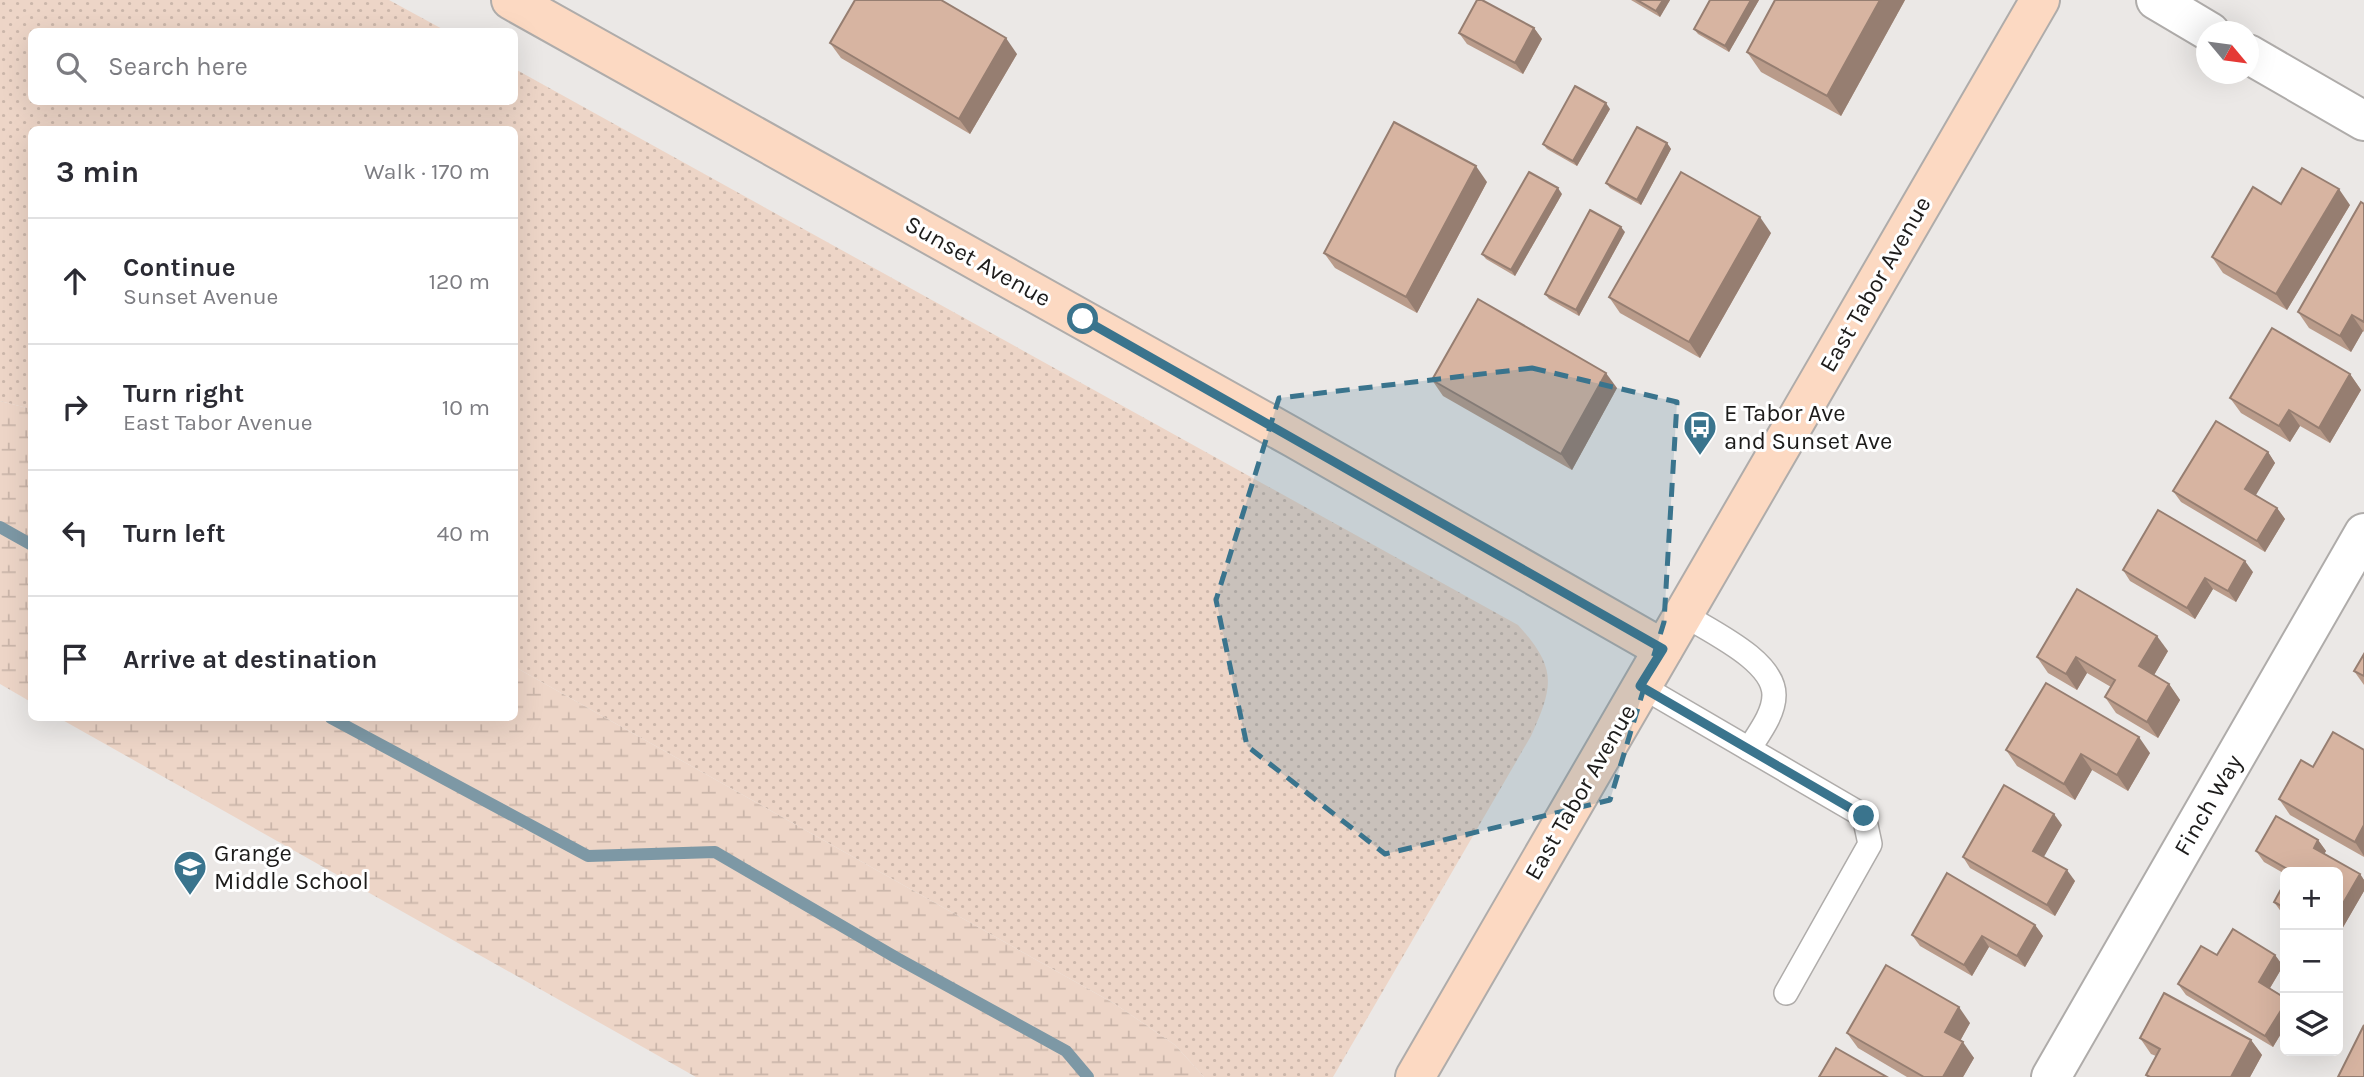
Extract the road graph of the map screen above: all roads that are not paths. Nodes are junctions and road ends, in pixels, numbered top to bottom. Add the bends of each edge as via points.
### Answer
1 (511, 0) edge
2 (2040, 0) edge
3 (2156, 0) edge
4 (2196, 24) edge
5 (2259, 60) edge
6 (2364, 121) edge
7 (2364, 533) edge
8 (1683, 614) junction
9 (1663, 649) junction
10 (1640, 686) junction
11 (1749, 749) junction
12 (1786, 993) dead end
13 (1416, 1077) edge
14 (2051, 1077) edge

1 - 9 main road, Sunset Avenue
2 - 8 main road, East Tabor Avenue
3 - 4 street
5 - 6 street
7 - 14 street, Finch Way
8 - 9 main road, East Tabor Avenue
8 - 11 lane via 1755,660 1769,675 1774,695 1769,715
9 - 10 main road, East Tabor Avenue
10 - 11 lane
10 - 13 main road, East Tabor Avenue
11 - 12 lane via 1864,816 1870,844

